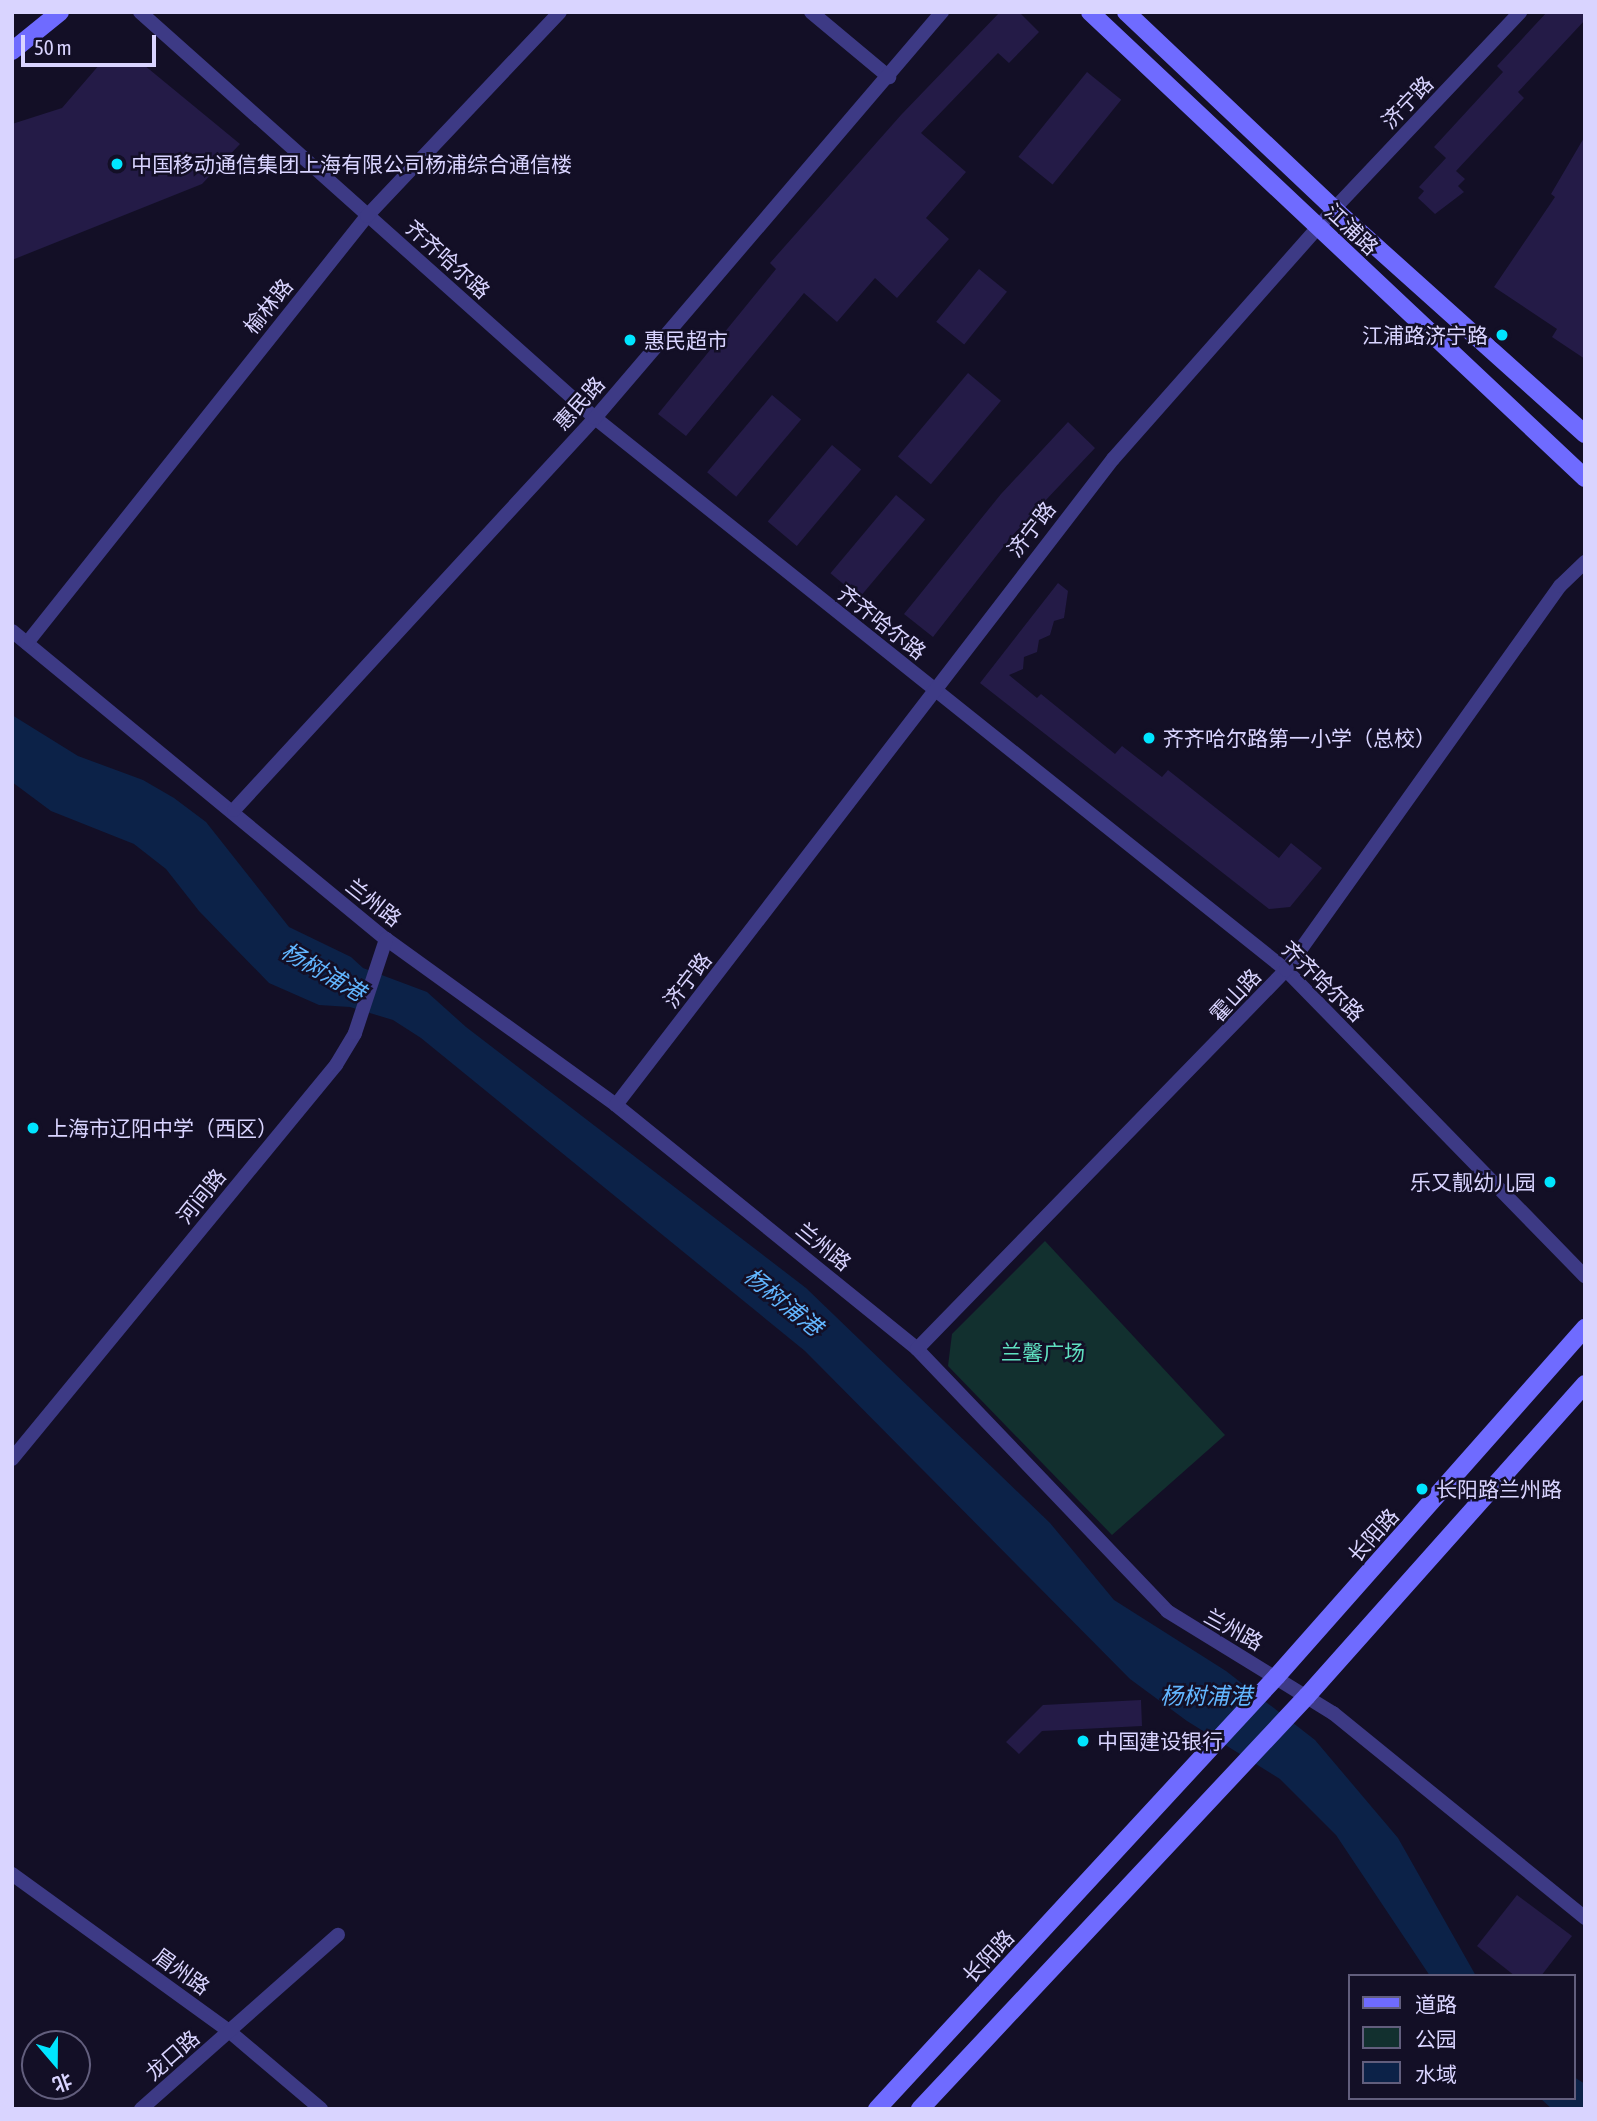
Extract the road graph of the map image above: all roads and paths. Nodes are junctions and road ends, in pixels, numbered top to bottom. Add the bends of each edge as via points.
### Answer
1 (60, 12) edge
2 (140, 12) edge
3 (560, 12) edge
4 (811, 12) edge
5 (942, 12) edge
6 (1090, 12) edge
7 (1126, 12) edge
8 (1520, 12) edge
9 (12, 51) edge
10 (888, 77) junction
11 (1335, 209) junction
12 (367, 216) junction
13 (1318, 228) junction
14 (595, 418) junction
15 (1585, 434) edge
16 (1585, 478) edge
17 (1585, 562) edge
18 (12, 631) edge
19 (27, 642) junction
20 (933, 688) junction
21 (234, 810) junction
22 (386, 939) junction
23 (1286, 970) junction
24 (616, 1105) junction
25 (1585, 1276) edge
26 (1585, 1328) edge
27 (917, 1349) junction
28 (1585, 1384) edge
29 (12, 1459) edge
30 (1277, 1676) junction
31 (1307, 1696) junction
32 (12, 1874) edge
33 (1585, 1918) edge
34 (338, 1935) dead end
35 (230, 2032) junction
36 (141, 2109) edge
37 (321, 2109) edge
38 (877, 2109) edge
39 (920, 2109) edge

1 - 9 main road
2 - 12 street, 齐齐哈尔路
3 - 12 street, 榆林路
4 - 10 street
5 - 10 street, 惠民路
6 - 13 main road, 江浦路
7 - 11 main road, 江浦路
8 - 11 street, 济宁路
10 - 14 street, 惠民路
11 - 13 street, 济宁路
11 - 15 main road, 江浦路
12 - 14 street, 齐齐哈尔路
12 - 19 street, 榆林路
13 - 16 main road, 江浦路
13 - 20 street, 济宁路 via 1113,459
14 - 20 street, 齐齐哈尔路
14 - 21 street, 惠民路
17 - 23 street, 霍山路 via 1560,586
18 - 19 street, 兰州路
19 - 21 street, 兰州路
20 - 23 street, 齐齐哈尔路
20 - 24 street, 济宁路 via 782,893
21 - 22 street, 兰州路
22 - 24 street, 兰州路
22 - 29 street, 河间路 via 360,1015 336,1065
23 - 25 street, 齐齐哈尔路
23 - 27 street, 霍山路
24 - 27 street, 兰州路
26 - 30 main road, 长阳路
27 - 30 street, 兰州路 via 1167,1611
28 - 31 main road
30 - 31 street, 兰州路
30 - 38 main road, 长阳路
31 - 33 street, 兰州路
31 - 39 main road
32 - 35 street, 眉州路
34 - 35 street, 龙口路
35 - 36 street, 龙口路
35 - 37 street, 眉州路

